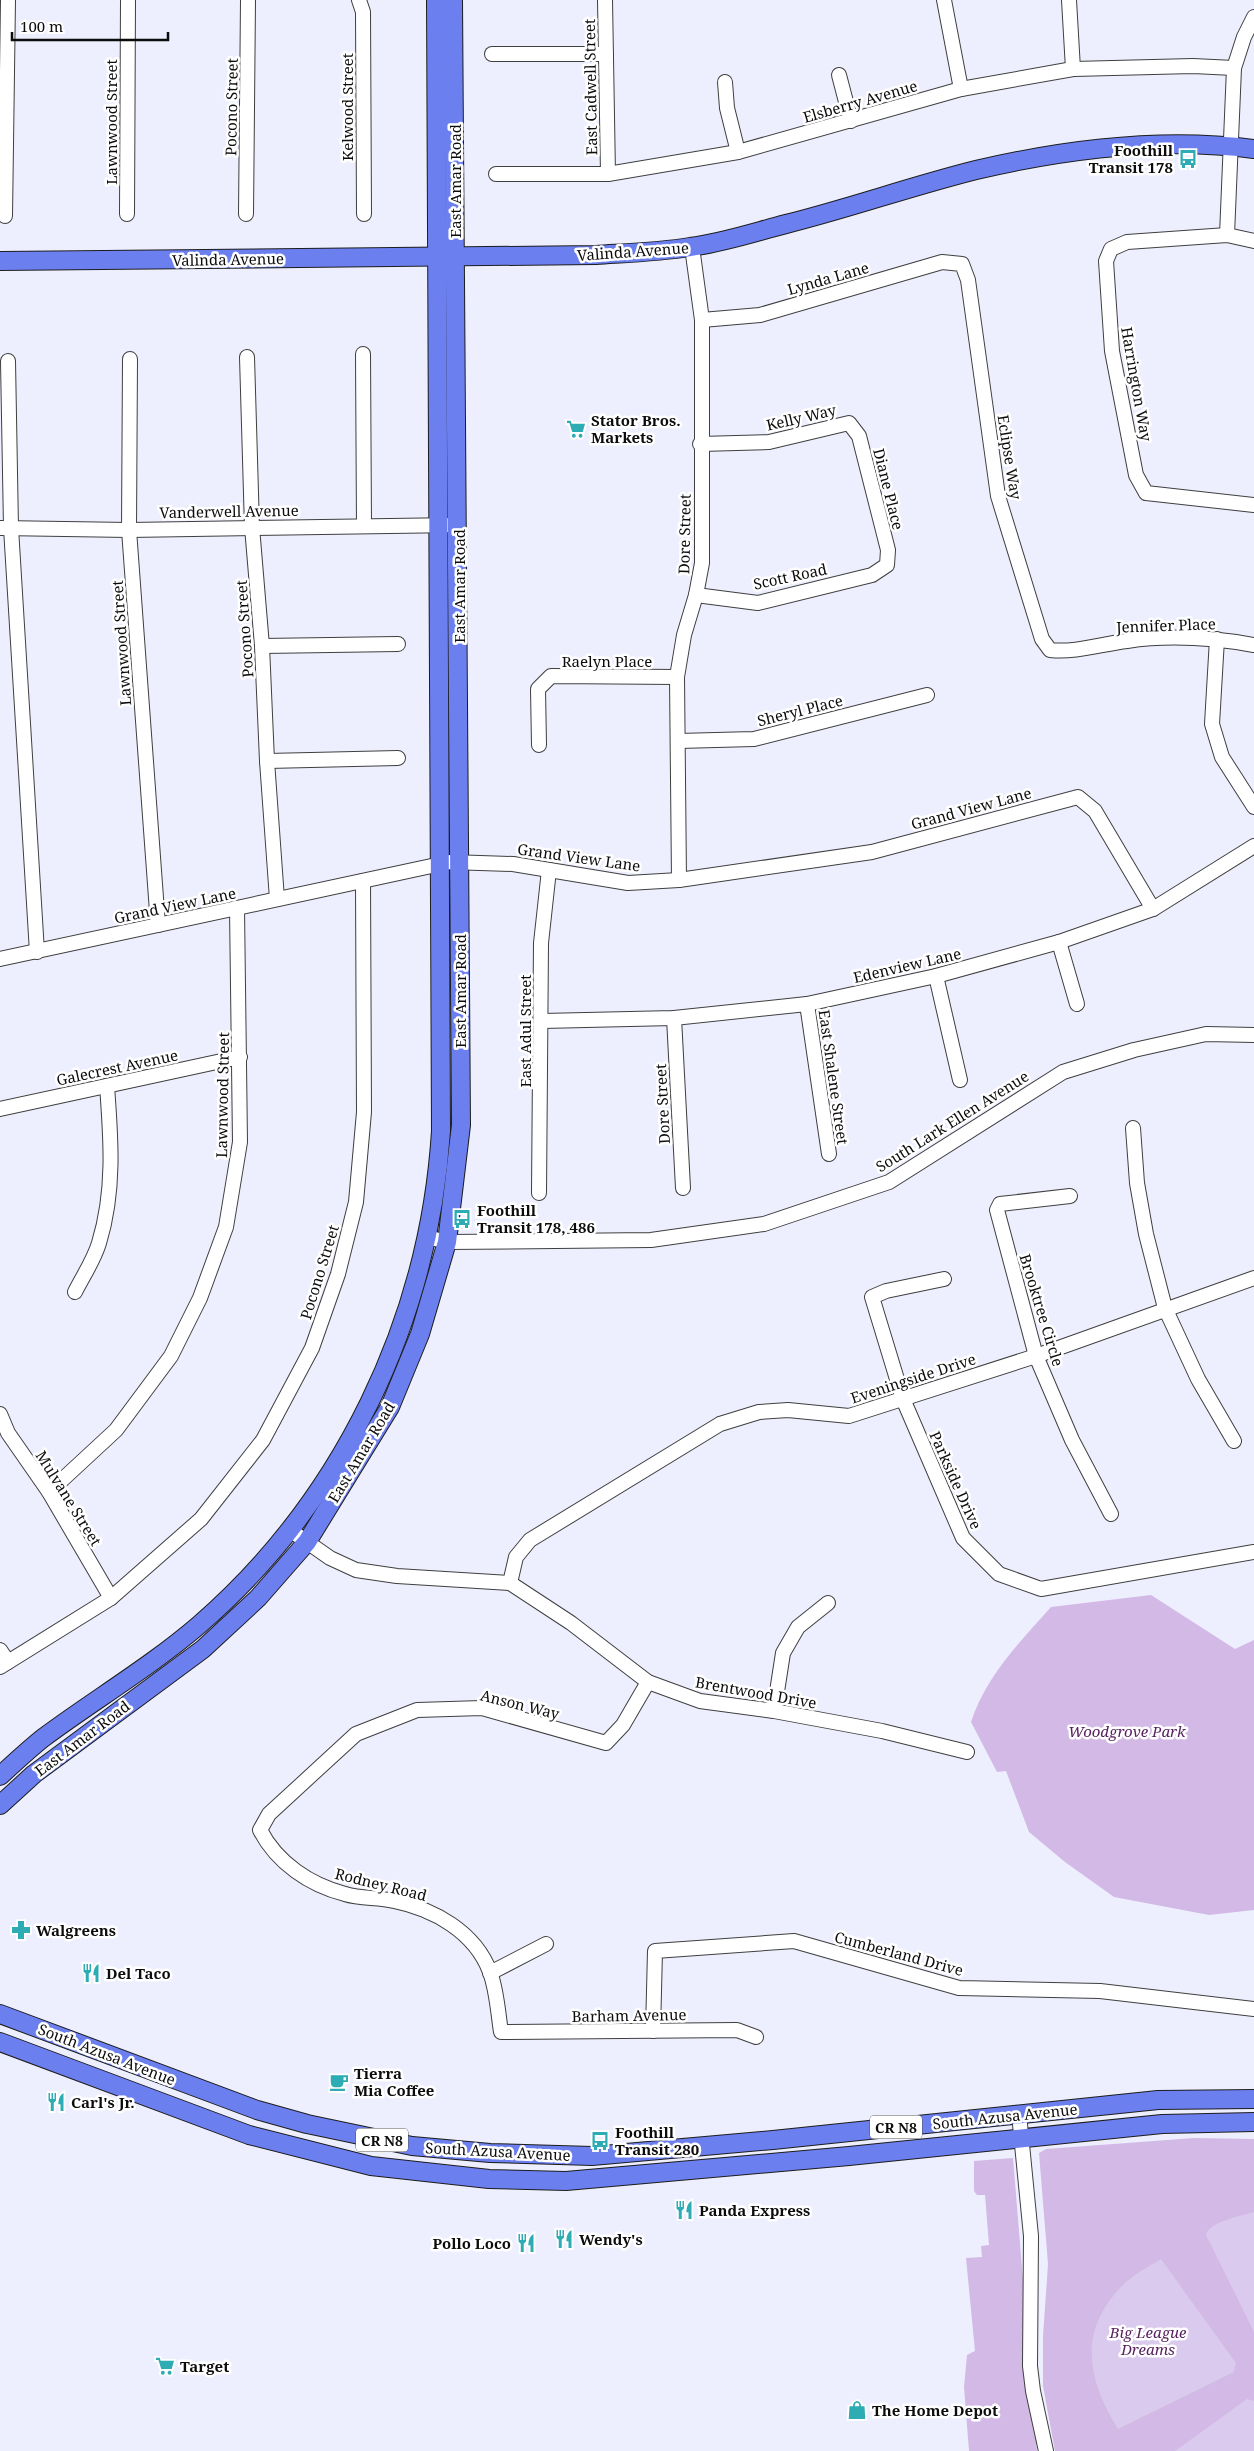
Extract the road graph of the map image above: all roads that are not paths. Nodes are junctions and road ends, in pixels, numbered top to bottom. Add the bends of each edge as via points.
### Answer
1 (8, 0) edge
2 (128, 0) edge
3 (248, 0) edge
4 (359, 0) edge
5 (436, 0) edge
6 (453, 0) edge
7 (605, 0) edge
8 (944, 0) edge
9 (1069, 0) edge
10 (1254, 17) edge
11 (492, 54) dead end
12 (606, 54) junction
13 (1234, 68) junction
14 (1073, 69) junction
15 (839, 76) dead end
16 (725, 82) dead end
17 (961, 89) junction
18 (851, 121) junction
19 (1232, 146) junction
20 (1254, 149) edge
21 (738, 152) junction
22 (496, 174) dead end
23 (608, 174) junction
24 (127, 214) dead end
25 (246, 214) dead end
26 (364, 214) dead end
27 (5, 216) dead end
28 (1227, 235) junction
29 (1254, 240) edge
30 (692, 247) junction
31 (438, 257) junction
32 (455, 257) junction
33 (0, 261) edge
34 (962, 264) joint
35 (702, 320) junction
36 (363, 354) dead end
37 (247, 357) dead end
38 (130, 359) dead end
39 (8, 361) dead end
40 (848, 423) joint
41 (700, 444) junction
42 (1254, 505) edge
43 (364, 525) junction
44 (438, 525) junction
45 (458, 525) junction
46 (252, 527) junction
47 (5, 528) edge
48 (129, 530) junction
49 (887, 565) joint
50 (696, 595) junction
51 (1217, 638) junction
52 (398, 644) dead end
53 (1254, 645) edge
54 (262, 646) junction
55 (1050, 650) joint
56 (677, 677) junction
57 (927, 695) dead end
58 (678, 741) junction
59 (539, 745) dead end
60 (398, 758) dead end
61 (267, 761) junction
62 (1254, 807) edge
63 (1254, 846) edge
64 (460, 862) junction
65 (440, 864) junction
66 (550, 870) junction
67 (679, 880) junction
68 (363, 881) junction
69 (277, 899) junction
70 (237, 908) junction
71 (1153, 909) junction
72 (158, 925) junction
73 (1059, 942) junction
74 (37, 952) junction
75 (0, 959) edge
76 (936, 976) junction
77 (807, 1004) junction
78 (1077, 1004) dead end
79 (674, 1018) junction
80 (542, 1021) junction
81 (1254, 1035) edge
82 (240, 1057) junction
83 (960, 1080) dead end
84 (107, 1086) junction
85 (0, 1109) edge
86 (1134, 1128) dead end
87 (829, 1154) dead end
88 (683, 1188) dead end
89 (539, 1193) dead end
90 (1070, 1196) dead end
91 (427, 1237) junction
92 (447, 1242) junction
93 (1254, 1278) edge
94 (944, 1279) dead end
95 (75, 1292) dead end
96 (1166, 1308) junction
97 (1036, 1356) junction
98 (903, 1400) junction
99 (0, 1414) edge
100 (1234, 1442) dead end
101 (50, 1492) junction
102 (1111, 1514) dead end
103 (290, 1530) junction
104 (307, 1542) junction
105 (1254, 1552) edge
106 (510, 1584) junction
107 (111, 1598) junction
108 (828, 1602) dead end
109 (0, 1650) edge
110 (4, 1665) edge
111 (648, 1682) junction
112 (774, 1711) junction
113 (967, 1752) dead end
114 (0, 1776) edge
115 (0, 1805) edge
116 (260, 1830) joint
117 (546, 1944) dead end
118 (490, 1973) junction
119 (1254, 2009) edge
120 (0, 2014) edge
121 (653, 2031) junction
122 (501, 2032) joint
123 (756, 2037) dead end
124 (0, 2042) edge
125 (116, 2058) junction
126 (106, 2081) junction
127 (1254, 2099) edge
128 (1019, 2114) junction
129 (1254, 2122) edge
130 (1021, 2137) junction
131 (1046, 2451) edge

1 - 27 street
2 - 24 street, Lawnwood Street
3 - 25 street, Pocono Street
4 - 26 street, Kelwood Street via 363,12
5 - 31 main road, East Amar Road
6 - 32 main road, East Amar Road
7 - 12 street, East Cadwell Street
8 - 17 street
9 - 14 street
10 - 13 street
11 - 12 street
12 - 23 street, East Cadwell Street
13 - 14 street, Elsberry Avenue
13 - 19 street
14 - 17 street, Elsberry Avenue
15 - 18 street
16 - 21 street via 726,108
17 - 18 street, Elsberry Avenue
18 - 21 street, Elsberry Avenue
19 - 20 main road, Valinda Avenue
19 - 28 street
19 - 30 main road, Valinda Avenue via 1149,145 1073,152 976,170 822,215
21 - 23 street, Elsberry Avenue
22 - 23 street, Elsberry Avenue
28 - 29 street
28 - 42 street, Harrington Way via 1127,242 1111,249 1106,261 1112,351 1136,475 1146,493
30 - 32 main road, Valinda Avenue via 596,255
30 - 35 street, Dore Street
31 - 32 main road, Valinda Avenue
31 - 33 main road, Valinda Avenue
31 - 44 main road, East Amar Road
32 - 45 main road, East Amar Road
34 - 35 street, Lynda Lane via 942,262 760,315
34 - 55 street, Eclipse Way via 968,280 998,496 1042,640
35 - 41 street, Dore Street
36 - 43 street
37 - 46 street, Pocono Street
38 - 48 street, Lawnwood Street
39 - 47 street
40 - 41 street, Kelly Way via 769,442
40 - 49 street, Diane Place via 859,436 888,550
41 - 50 street, Dore Street via 702,563
43 - 44 street, Vanderwell Avenue
43 - 46 street, Vanderwell Avenue
44 - 45 street, Vanderwell Avenue
44 - 65 main road, East Amar Road
45 - 64 main road, East Amar Road
46 - 48 street, Vanderwell Avenue
46 - 54 street, Pocono Street
47 - 48 street, Vanderwell Avenue
47 - 74 street
48 - 72 street, Lawnwood Street
49 - 50 street, Scott Road via 872,574 758,602
50 - 56 street, Dore Street via 684,635
51 - 53 street, Jennifer Place
51 - 55 street, Jennifer Place via 1129,640
51 - 62 street via 1212,724 1222,757
52 - 54 street
54 - 61 street, Pocono Street
56 - 58 street, Dore Street
56 - 59 street, Raelyn Place via 551,676 538,689
57 - 58 street, Sheryl Place via 754,739
58 - 67 street, Dore Street
60 - 61 street
61 - 69 street, Pocono Street
63 - 71 street, Edenview Lane
64 - 65 street, Grand View Lane
64 - 66 street, Grand View Lane via 513,864
64 - 92 main road, East Amar Road via 460,1125
65 - 68 street, Grand View Lane
65 - 91 main road, East Amar Road via 441,1131
66 - 67 street, Grand View Lane via 628,883
66 - 80 street, East Adul Street via 541,943
67 - 71 street, Grand View Lane via 872,852 1078,797 1095,811
68 - 69 street, Grand View Lane
68 - 107 street, Pocono Street via 363,1122 356,1202 332,1292 312,1348 263,1440 200,1519
69 - 70 street, Grand View Lane
70 - 72 street, Grand View Lane
70 - 82 street, Lawnwood Street
71 - 73 street, Edenview Lane
72 - 74 street, Grand View Lane
73 - 76 street, Edenview Lane
73 - 78 street
74 - 75 street, Grand View Lane
76 - 77 street, Edenview Lane
76 - 83 street
77 - 79 street, Edenview Lane
77 - 87 street, East Shalene Street
79 - 80 street, Edenview Lane
79 - 88 street, Dore Street
80 - 89 street, East Adul Street
81 - 92 street, South Lark Ellen Avenue via 1206,1034 1134,1050 1063,1072 889,1182 764,1224 652,1240
82 - 84 street, Galecrest Avenue
82 - 101 street, Lawnwood Street via 240,1142 226,1227 200,1298 171,1356 116,1430
84 - 85 street, Galecrest Avenue
84 - 95 street via 110,1196 99,1245
86 - 96 street via 1137,1183 1146,1234
90 - 97 street, Brooktree Circle via 997,1206
91 - 92 street, South Lark Ellen Avenue
91 - 103 main road, East Amar Road via 409,1305 374,1393 348,1446
92 - 104 main road, East Amar Road via 420,1334 390,1407
93 - 96 street, Eveningside Drive
94 - 98 street, Parkside Drive via 872,1296
96 - 97 street, Eveningside Drive
96 - 100 street via 1198,1379
97 - 98 street, Eveningside Drive
97 - 102 street, Brooktree Circle via 1072,1440
98 - 105 street, Parkside Drive via 963,1538 999,1574 1041,1589
98 - 106 street, Eveningside Drive via 849,1416 788,1410 759,1412 720,1424 530,1540 516,1557
99 - 101 street, Mulvane Street via 8,1433
101 - 107 street, Mulvane Street
103 - 104 street
103 - 114 main road, East Amar Road via 256,1570 199,1625 145,1668 42,1740
104 - 106 street via 356,1570
104 - 115 main road, East Amar Road via 258,1598 203,1649 55,1758
106 - 111 street, Brentwood Drive
107 - 110 street, Pocono Street
108 - 112 street via 798,1628 783,1653
109 - 110 street
111 - 112 street, Brentwood Drive via 700,1701
111 - 116 street, Anson Way via 623,1725 606,1743 482,1708 416,1710 356,1734 269,1814
112 - 113 street, Brentwood Drive via 882,1730
116 - 118 street, Rodney Road via 269,1846 306,1880 346,1895 394,1900 452,1923 476,1946
117 - 118 street
118 - 122 street, Rodney Road
119 - 121 street, Cumberland Drive via 1100,1991 959,1988 794,1941 655,1951
120 - 125 main road, South Azusa Avenue / CR N8
121 - 122 street, Barham Avenue
121 - 123 street, Barham Avenue via 737,2030
124 - 126 main road, South Azusa Avenue / CR N8
125 - 126 main road
125 - 128 main road, South Azusa Avenue / CR N8 via 257,2110 306,2124 412,2146 490,2153 592,2156
126 - 130 main road, South Azusa Avenue / CR N8 via 249,2135 300,2149 371,2166 489,2179 566,2181
127 - 128 main road, South Azusa Avenue / CR N8 via 1158,2100
128 - 130 street
129 - 130 main road, South Azusa Avenue / CR N8 via 1162,2124
130 - 131 street via 1031,2236 1030,2366

